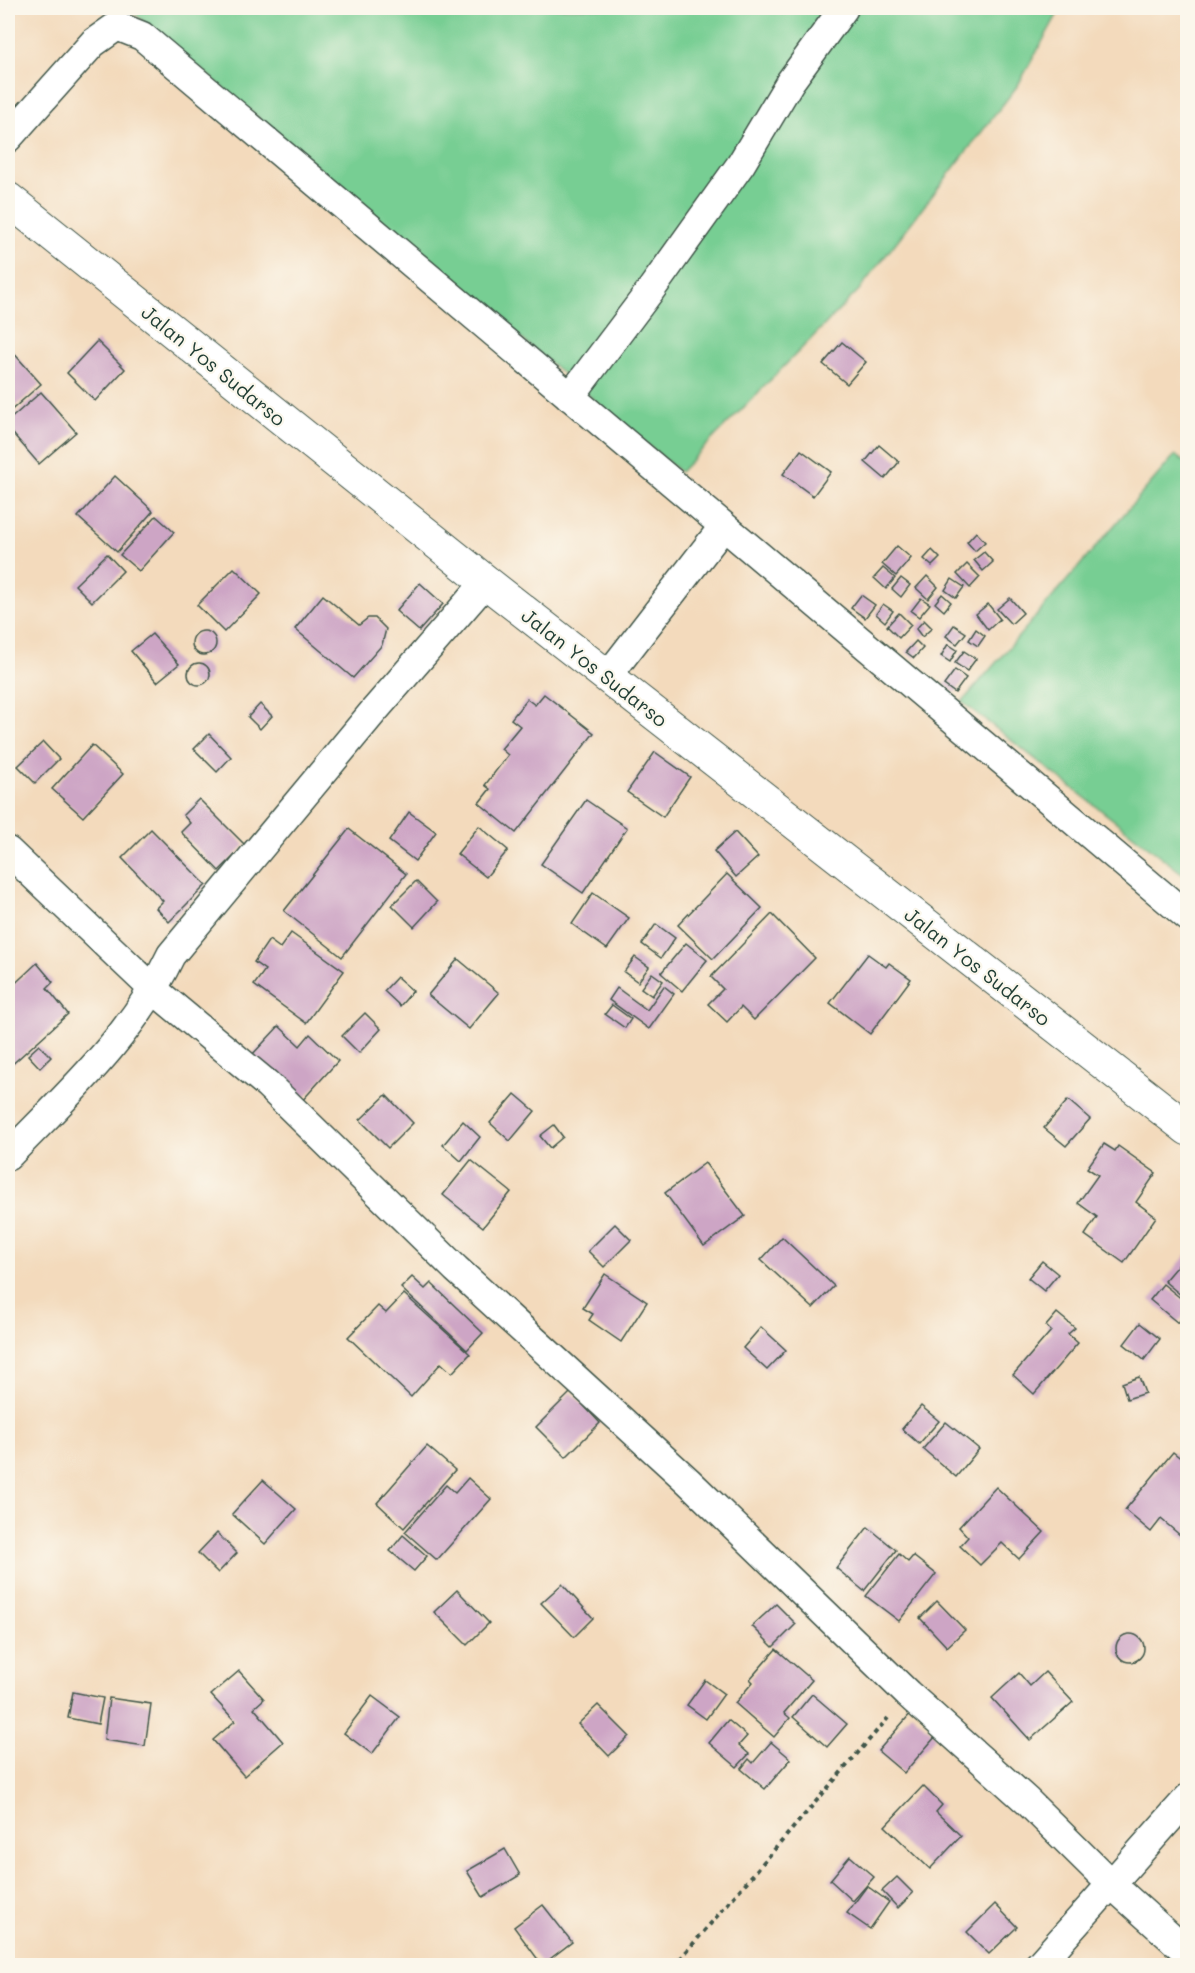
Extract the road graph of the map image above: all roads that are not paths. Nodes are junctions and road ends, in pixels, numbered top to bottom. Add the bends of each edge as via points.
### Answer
1 (844, 8) edge
2 (8, 138) edge
3 (8, 199) edge
4 (570, 397) junction
5 (723, 527) junction
6 (486, 582) junction
7 (607, 677) junction
8 (8, 851) edge
9 (1188, 917) edge
10 (154, 990) junction
11 (1184, 1118) edge
12 (8, 1156) edge
13 (1188, 1798) edge
14 (1111, 1884) junction
15 (1188, 1953) edge
16 (1038, 1965) edge

1 - 4 street via 790,82 741,164
2 - 4 street via 93,42 117,26 129,30 142,36
3 - 6 main road, Jalan Yos Sudarso
4 - 5 street
5 - 7 street
5 - 9 street
6 - 7 main road, Jalan Yos Sudarso
6 - 10 street via 171,955
7 - 11 main road, Jalan Yos Sudarso
8 - 10 street
10 - 12 street via 80,1083
10 - 14 street via 267,1084 456,1269 688,1481
13 - 14 street
14 - 15 street
14 - 16 street

